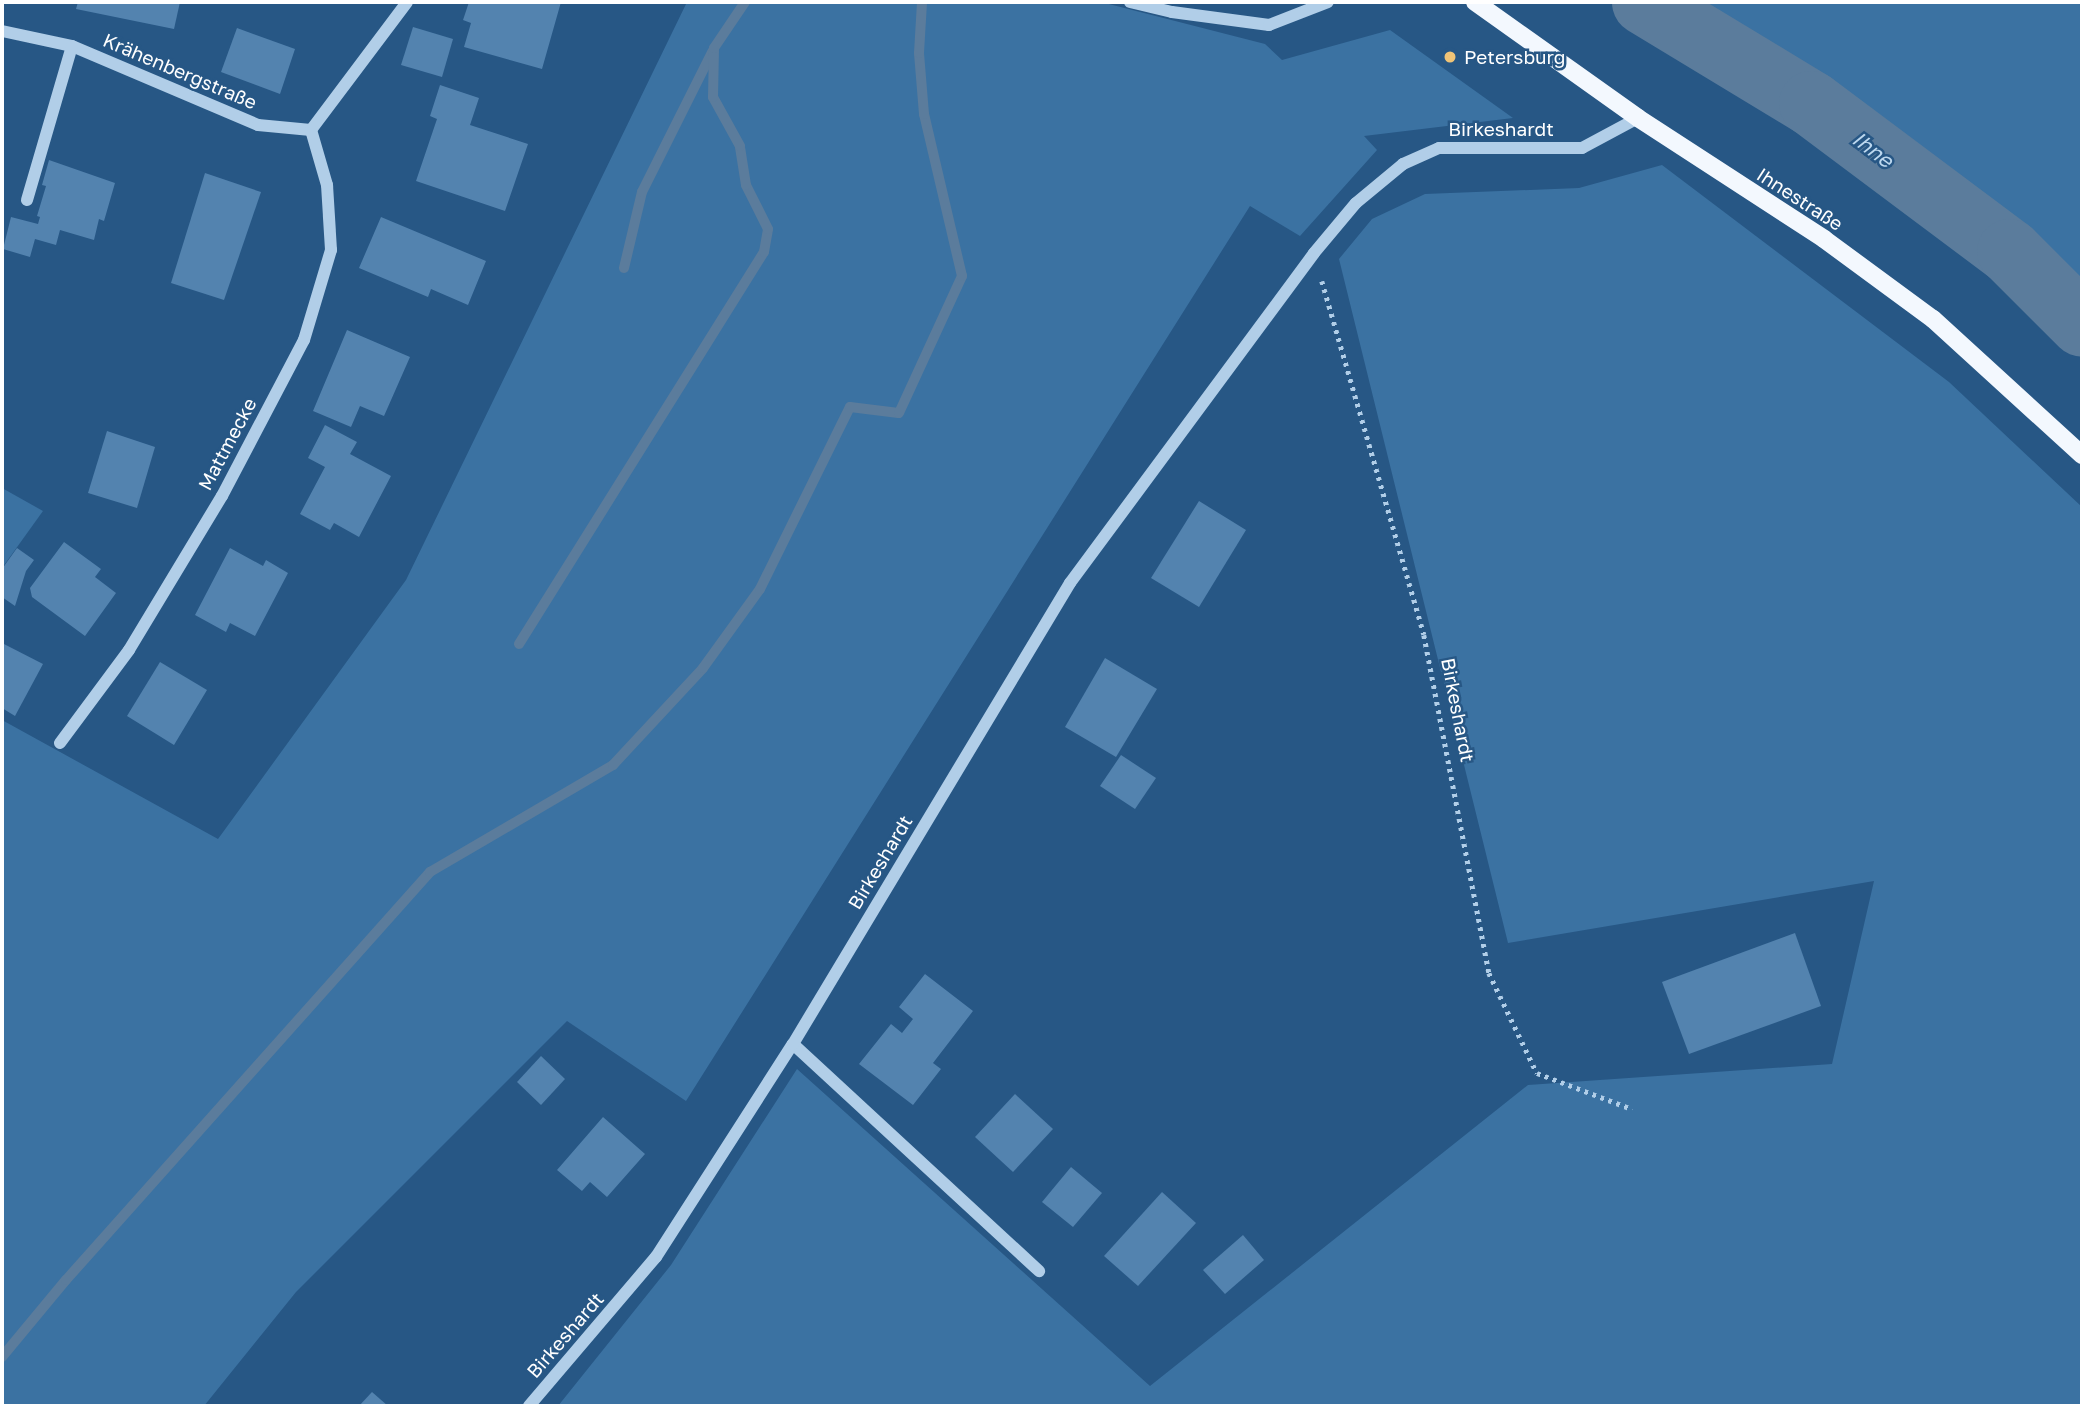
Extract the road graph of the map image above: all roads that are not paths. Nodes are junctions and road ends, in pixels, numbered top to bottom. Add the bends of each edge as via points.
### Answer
1 (407, 2) edge
2 (1130, 2) edge
3 (1328, 2) edge
4 (1475, 2) edge
5 (2, 31) edge
6 (72, 46) junction
7 (1638, 118) junction
8 (311, 130) junction
9 (27, 200) dead end
10 (2082, 455) edge
11 (60, 743) dead end
12 (793, 1044) junction
13 (1039, 1271) dead end
14 (529, 1406) edge

1 - 8 street
2 - 3 street via 1269,25
4 - 7 main road, Ihnestraße
5 - 6 street, Krähenbergstraße
6 - 8 street, Krähenbergstraße via 258,125
6 - 9 street
7 - 10 main road, Ihnestraße via 1824,239 1933,318
7 - 12 street, Birkeshardt via 1582,148 1439,148 1403,164 1356,202 1070,583
8 - 11 street, Mattmecke via 327,185 331,250 304,340 222,496 129,650
12 - 13 street
12 - 14 street, Birkeshardt via 656,1257

